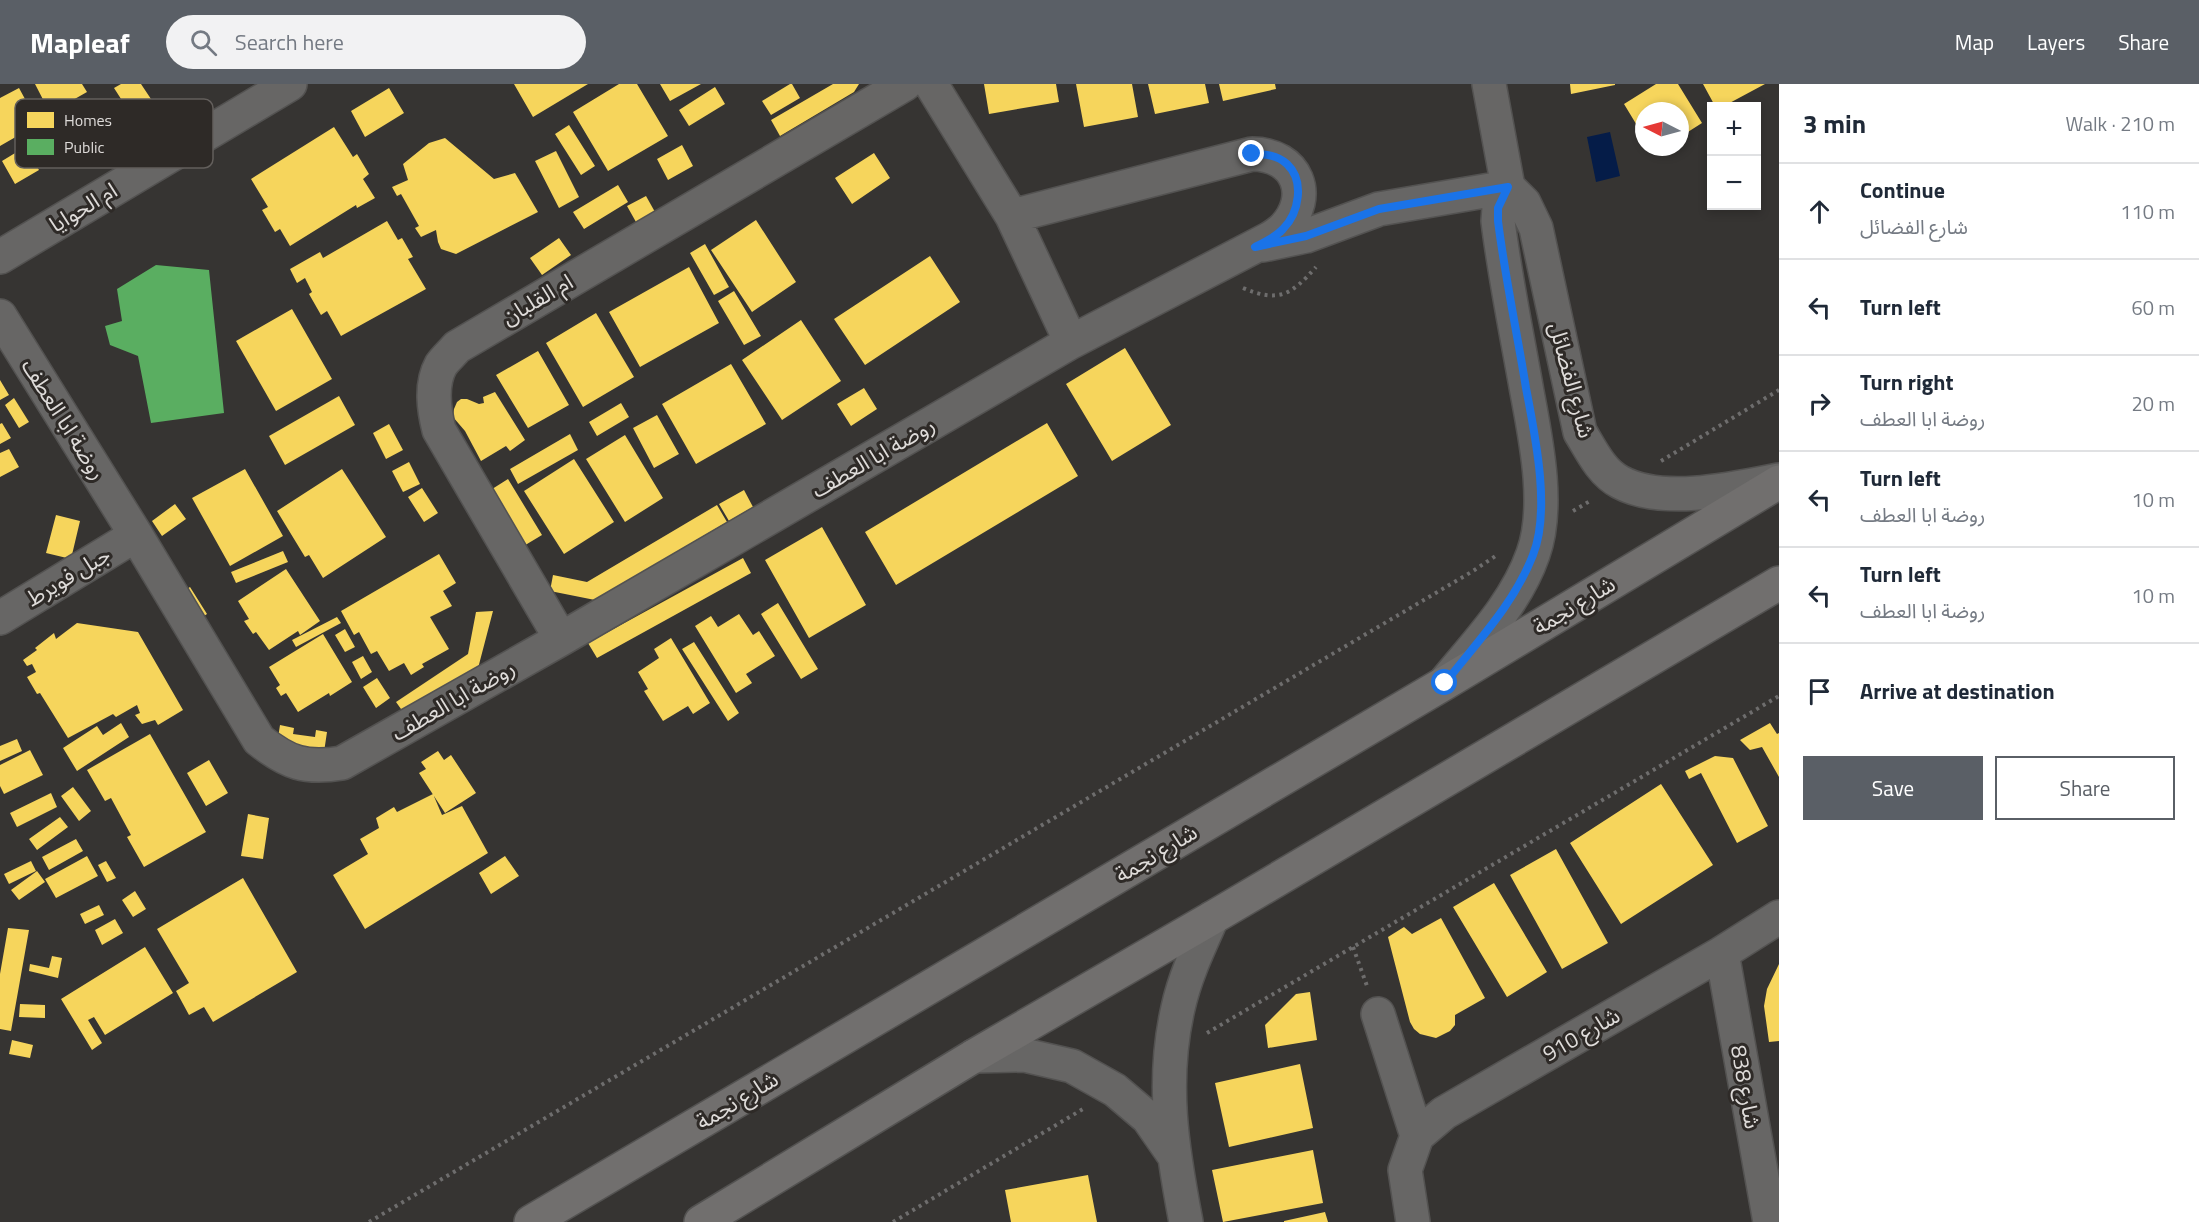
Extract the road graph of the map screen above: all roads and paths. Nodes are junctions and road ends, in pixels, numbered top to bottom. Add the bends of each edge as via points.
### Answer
1 (290, 84) edge
2 (905, 84) edge
3 (931, 84) edge
4 (1489, 84) edge
5 (213, 130) edge
6 (149, 168) edge
7 (1508, 187) junction
8 (1012, 216) junction
9 (1255, 247) junction
10 (0, 257) edge
11 (0, 316) edge
12 (1071, 342) junction
13 (1779, 390) edge
14 (1779, 481) edge
15 (1620, 482) junction
16 (1538, 527) junction
17 (136, 535) junction
18 (1779, 583) edge
19 (0, 618) edge
20 (561, 639) junction
21 (1445, 683) junction
22 (1779, 696) edge
23 (1779, 917) edge
24 (1212, 918) junction
25 (1353, 947) junction
26 (1722, 953) junction
27 (1378, 1014) joint
28 (1170, 1054) junction
29 (974, 1056) junction
30 (1115, 1090) junction
31 (1418, 1137) junction
32 (1173, 1154) junction
33 (369, 1222) edge
34 (531, 1222) edge
35 (701, 1222) edge
36 (893, 1222) edge
37 (1186, 1222) edge
38 (1413, 1222) edge
39 (1770, 1222) edge

1 - 5 street, ام الحوايا
2 - 20 street, ام القلبان via 456,347 441,366 433,408 439,430
3 - 8 street
4 - 7 street, شارع الفضائل
6 - 10 street, ام الحوايا
7 - 9 street via 1379,209 1306,236
7 - 15 street, شارع الفضائل via 1524,203 1536,228 1580,432 1597,461
7 - 16 street, شارع الفضائل via 1498,208 1498,221 1538,451
8 - 9 street, روضة ابا العطف via 1252,154 1268,154 1289,165 1299,196 1284,229
8 - 12 street
9 - 12 street, روضة ابا العطف
11 - 17 street, روضة ابا العطف
12 - 20 street, روضة ابا العطف
13 - 15 path
14 - 15 street, شارع الفضائل via 1724,491 1684,493 1649,491
14 - 21 main road, شارع نجمة
15 - 16 path via 1562,518
16 - 21 street, شارع الفضائل via 1534,552 1519,586
16 - 33 path via 1473,571
17 - 19 street, جبل فويرط
17 - 20 street, روضة ابا العطف via 259,740 280,757 301,764 321,767 342,763
18 - 24 main road
21 - 34 main road, شارع نجمة
22 - 25 path
23 - 26 street, شارع 910
24 - 28 street via 1181,996
24 - 29 main road
25 - 27 path
25 - 28 path
26 - 31 street, شارع 910 via 1444,1113
26 - 39 street, شارع 838
27 - 31 street
28 - 32 street via 1168,1104
29 - 30 street via 1024,1055 1071,1066
29 - 35 main road
30 - 32 street via 1148,1119
30 - 36 path
31 - 38 street, شارع 910 via 1405,1170
32 - 37 street

